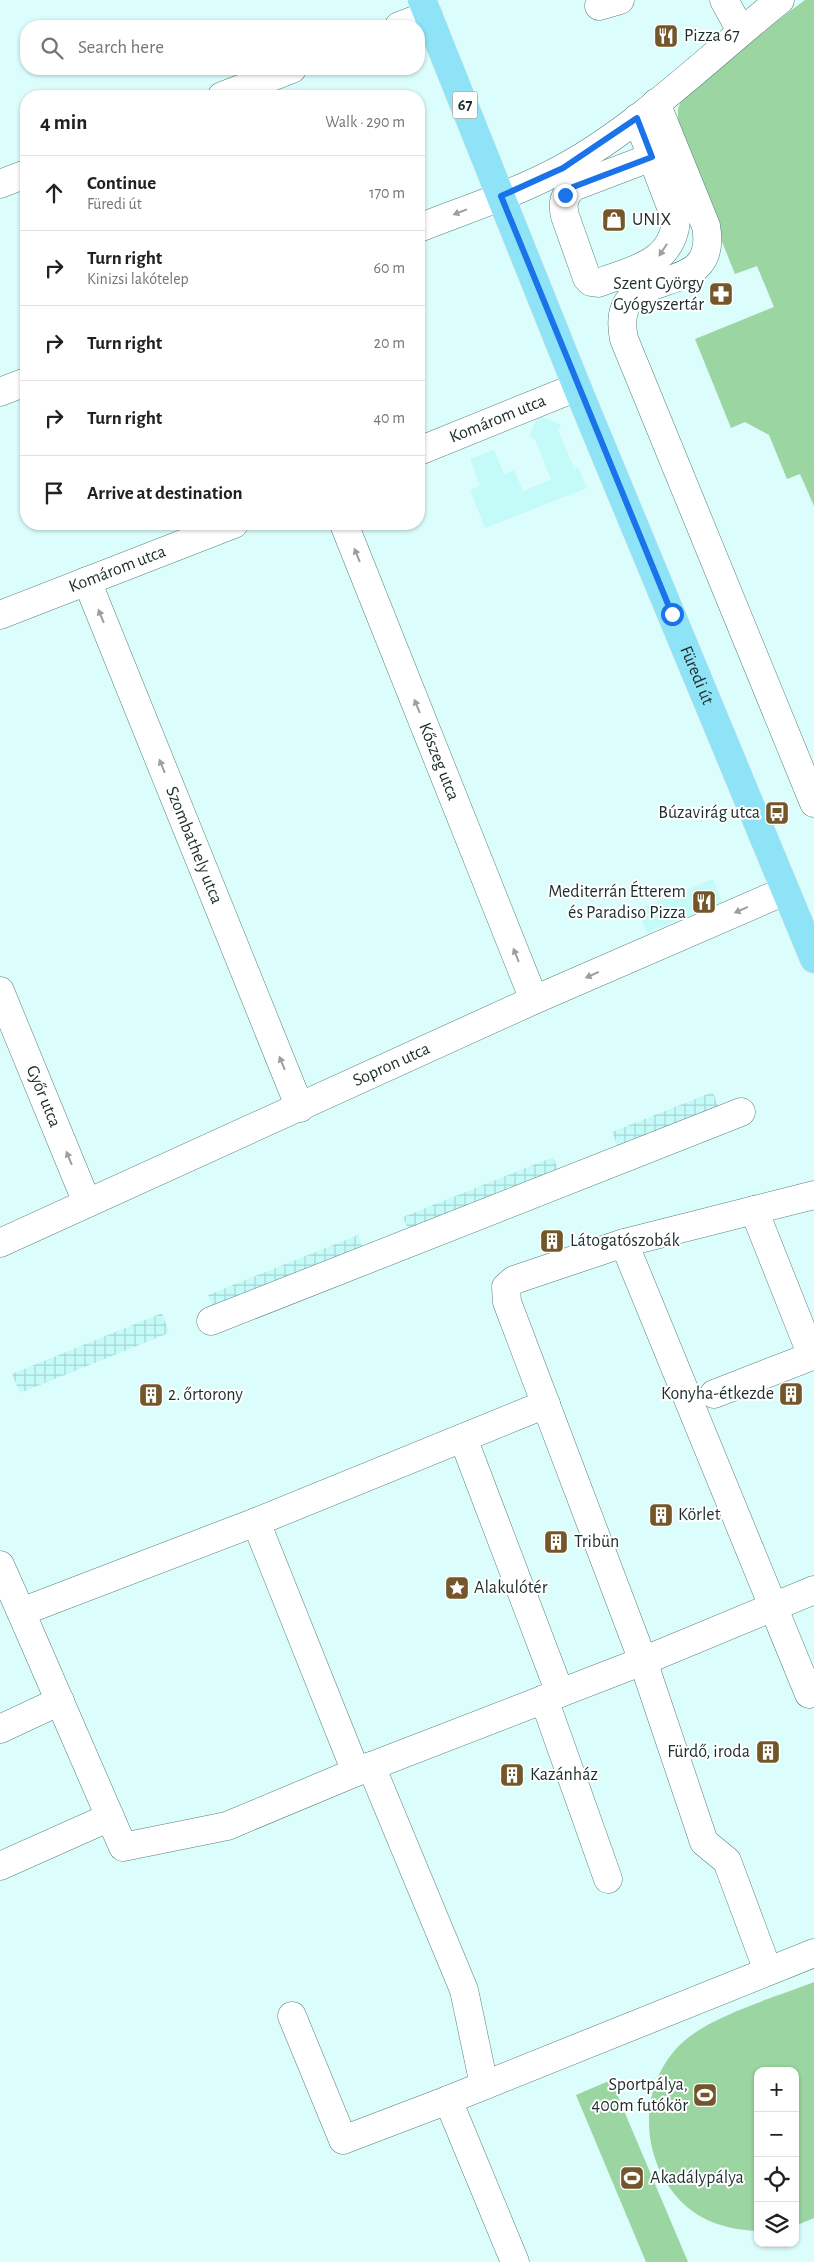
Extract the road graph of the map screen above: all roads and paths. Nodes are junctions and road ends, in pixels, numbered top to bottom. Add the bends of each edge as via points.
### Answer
1 (724, 0) edge
2 (780, 0) edge
3 (425, 7) edge
4 (407, 20) edge
5 (741, 31) junction
6 (276, 75) edge
7 (238, 90) edge
8 (647, 110) junction
9 (652, 157) junction
10 (20, 176) edge
11 (0, 184) edge
12 (501, 196) junction
13 (425, 226) edge
14 (20, 384) edge
15 (578, 387) junction
16 (0, 392) edge
17 (493, 424) junction
18 (425, 449) edge
19 (425, 456) edge
20 (219, 530) edge
21 (346, 530) edge
22 (87, 581) junction
23 (0, 615) edge
24 (814, 804) edge
25 (786, 891) junction
26 (814, 959) edge
27 (0, 990) edge
28 (534, 1000) junction
29 (300, 1108) junction
30 (740, 1112) dead end
31 (814, 1195) edge
32 (87, 1203) junction
33 (754, 1210) junction
34 (0, 1243) edge
35 (624, 1243) junction
36 (211, 1321) dead end
37 (714, 1394) dead end
38 (546, 1404) junction
39 (463, 1438) junction
40 (256, 1522) junction
41 (0, 1564) edge
42 (814, 1590) edge
43 (774, 1606) junction
44 (20, 1612) junction
45 (643, 1661) junction
46 (814, 1693) edge
47 (552, 1696) junction
48 (60, 1701) junction
49 (0, 1729) edge
50 (364, 1769) junction
51 (110, 1817) junction
52 (0, 1866) edge
53 (608, 1879) dead end
54 (814, 1953) edge
55 (768, 1971) junction
56 (292, 2016) dead end
57 (484, 2085) junction
58 (448, 2100) junction
59 (515, 2262) edge

1 - 5 street
2 - 5 street
3 - 4 street
3 - 12 main road, Füredi út / 67
5 - 8 street
6 - 7 street
8 - 9 street
8 - 12 street via 563,168
8 - 24 street via 706,226 709,240 707,253 698,266 632,296 623,313 624,339
9 -> 9 street via 676,220 675,229 662,255 654,262 598,283 591,282 565,216 562,205 565,195 573,187
10 - 11 street
12 -> 13 street
12 - 15 main road, Füredi út / 67
14 - 16 street
15 - 17 street, Komárom utca
15 - 25 main road, Füredi út / 67
17 - 18 street, Komárom utca
17 - 19 street
20 - 22 street, Komárom utca
28 -> 21 street, Kőszeg utca
22 - 23 street, Komárom utca
29 -> 22 street, Szombathely utca
25 - 26 main road, Füredi út / 67
25 -> 28 street, Sopron utca
32 -> 27 street, Győr utca
28 - 29 street, Sopron utca
29 - 32 street, Sopron utca
30 - 36 street
31 - 33 street
32 - 34 street, Sopron utca
33 - 35 street
33 - 37 street via 812,1356
35 - 38 street via 514,1280 506,1287 507,1302
35 - 43 street
38 - 39 street
38 - 45 street
39 - 40 street
39 - 47 street
40 - 44 street
40 - 50 street
41 - 44 street
42 - 43 street
43 - 45 street
43 - 46 street via 809,1694
44 - 48 street
45 - 47 street
45 - 55 street via 704,1842 727,1861
47 - 50 street
47 - 53 street
48 - 49 street
48 - 51 street
50 - 51 street via 227,1826 123,1846
50 - 57 street via 464,1990
51 - 52 street
54 - 55 street
55 - 57 street
56 - 58 street via 344,2140
57 - 58 street
58 - 59 street

